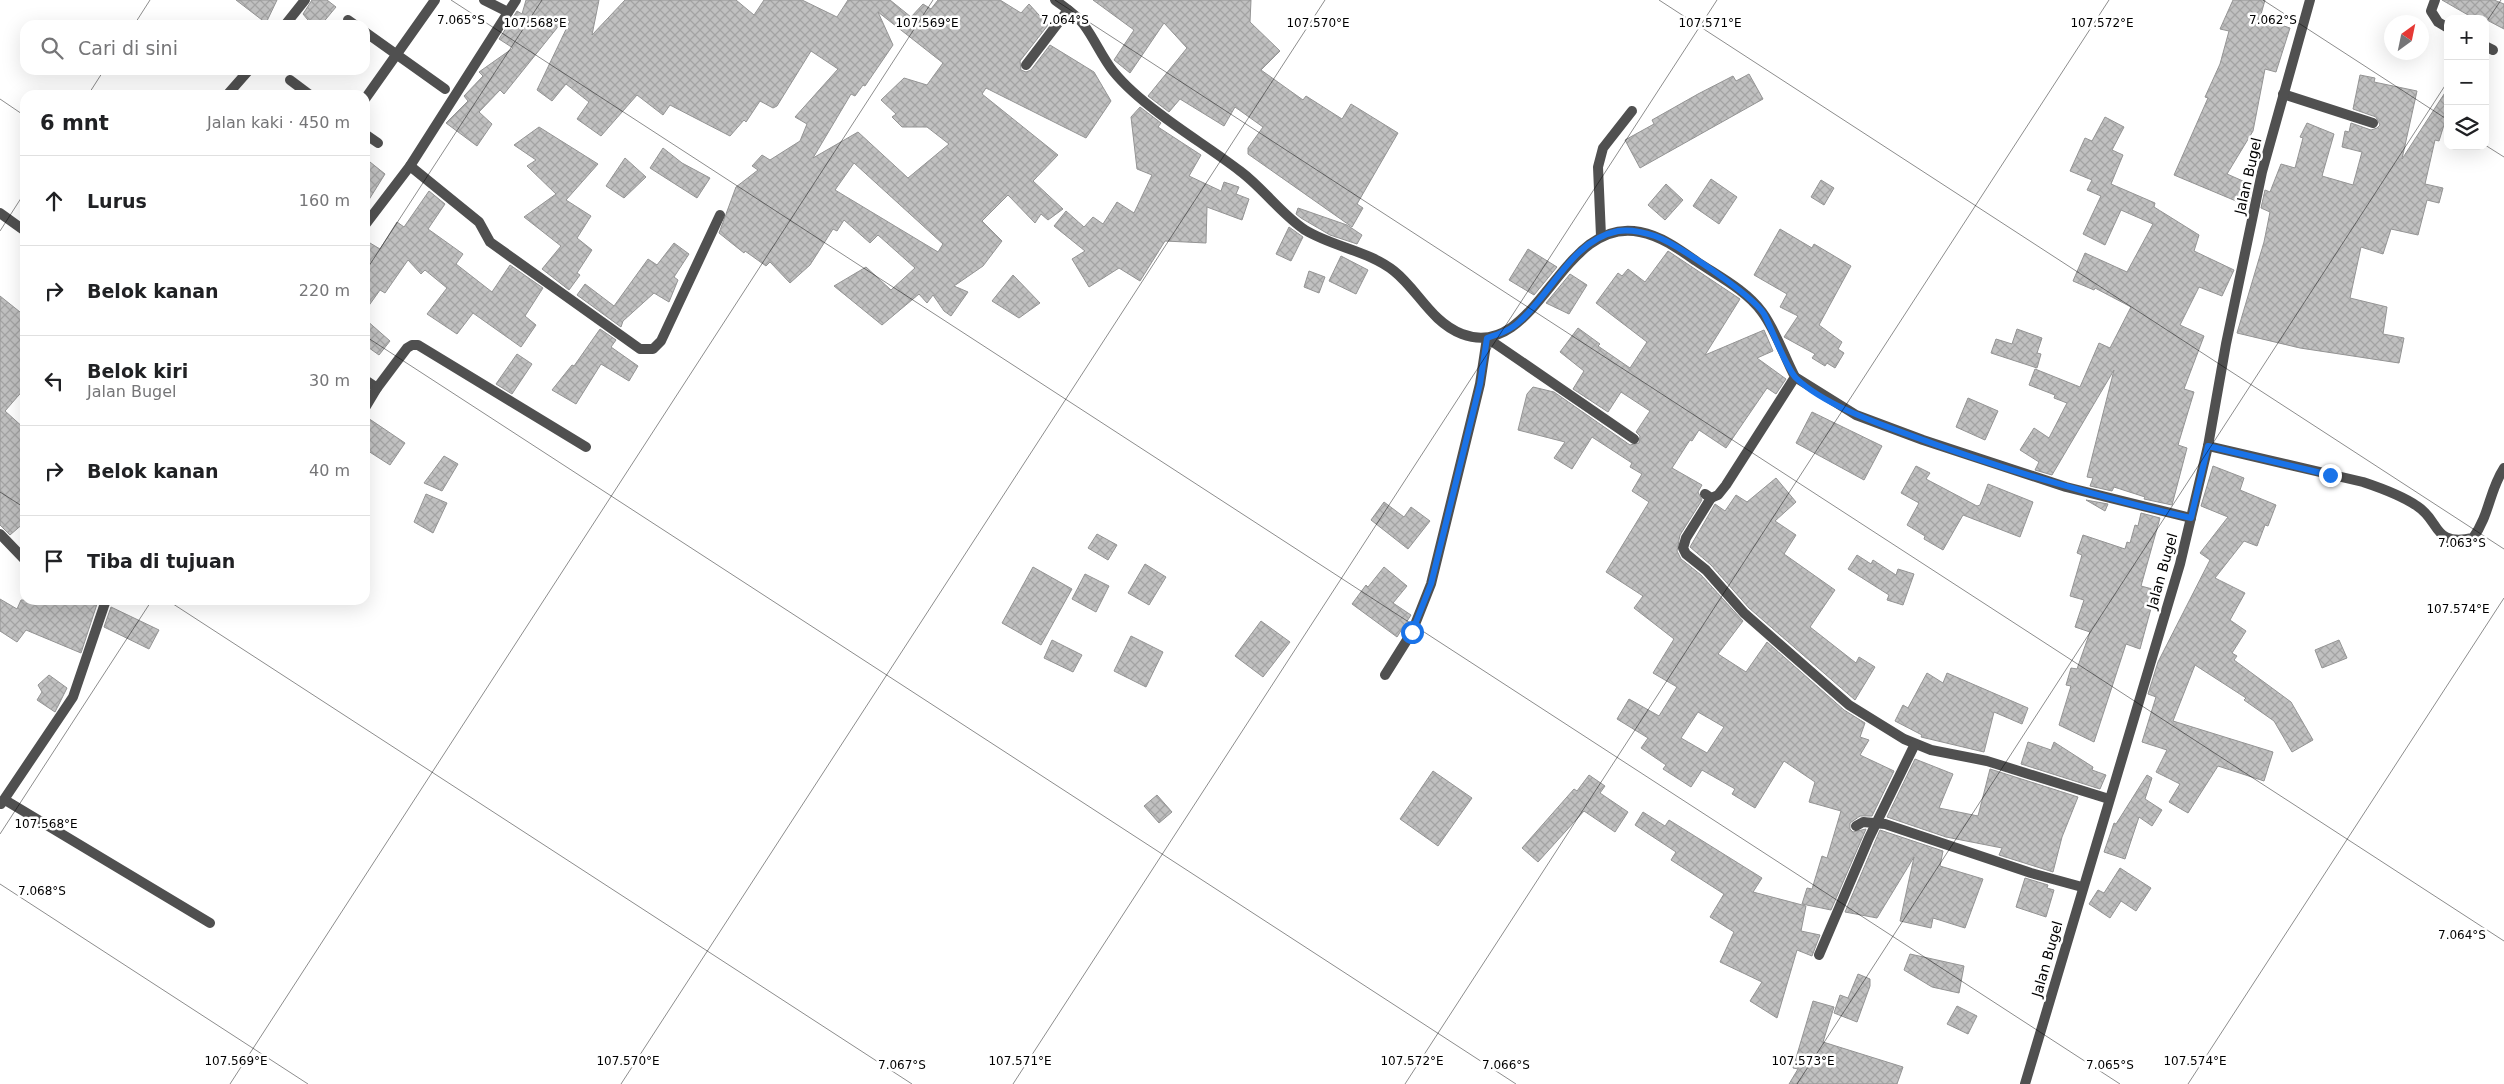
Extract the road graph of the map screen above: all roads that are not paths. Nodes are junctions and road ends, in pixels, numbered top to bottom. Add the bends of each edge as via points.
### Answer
1 (305, 0) edge
2 (434, 0) edge
3 (484, 0) edge
4 (516, 0) edge
5 (1054, 0) edge
6 (2310, 0) edge
7 (2435, 0) edge
8 (1068, 10) junction
9 (508, 12) junction
10 (289, 20) edge
11 (2444, 26) edge
12 (370, 36) edge
13 (396, 54) junction
14 (1026, 65) dead end
15 (245, 75) edge
16 (290, 80) dead end
17 (446, 89) dead end
18 (231, 90) edge
19 (303, 90) edge
20 (370, 92) edge
21 (2283, 94) junction
22 (1632, 111) dead end
23 (2374, 123) dead end
24 (370, 137) edge
25 (378, 143) dead end
26 (410, 166) junction
27 (0, 213) edge
28 (720, 215) dead end
29 (370, 218) edge
30 (20, 227) edge
31 (1601, 236) junction
32 (1487, 338) junction
33 (1795, 377) junction
34 (370, 383) edge
35 (377, 388) junction
36 (370, 400) edge
37 (1634, 439) dead end
38 (2208, 446) junction
39 (586, 447) dead end
40 (2504, 468) edge
41 (2191, 518) junction
42 (0, 534) edge
43 (20, 555) edge
44 (104, 605) edge
45 (1385, 675) dead end
46 (1915, 744) junction
47 (2109, 799) junction
48 (3, 802) edge
49 (1878, 823) junction
50 (1856, 826) dead end
51 (2082, 887) junction
52 (210, 923) dead end
53 (1819, 955) dead end
54 (2025, 1084) edge

1 - 10 street
2 - 13 street
3 - 9 street
4 - 9 street
5 - 8 street
6 - 21 street, Jalan Bugel
7 - 11 street via 2431,11
8 - 14 street
8 - 32 street via 1083,23 1114,73 1158,113 1240,171 1304,229 1378,261 1395,272 1423,305 1445,324 1462,334
9 - 26 street
12 - 13 street
13 - 17 street
13 - 20 street
15 - 18 street
16 - 19 street
21 - 23 street
21 - 38 street, Jalan Bugel via 2262,172
22 - 31 street via 1603,148 1598,167
24 - 25 street
26 - 28 street via 479,222 490,242 640,349 653,349 661,341
26 - 29 street
27 - 30 street
31 - 32 street via 1578,254 1521,321
31 - 33 street via 1619,231 1638,231 1657,237 1750,299 1763,313
32 - 37 street
32 - 45 street via 1480,384 1431,584 1412,632
33 - 41 street via 1856,415 1923,440 2066,487
33 - 46 street via 1718,495 1708,496 1683,548 1744,613 1849,705
34 - 35 street
35 - 36 street
35 - 39 street via 407,348 418,345
38 - 40 street via 2363,482 2418,506 2440,535 2458,541 2472,538 2484,522
38 - 41 street, Jalan Bugel
41 - 47 street, Jalan Bugel
42 - 43 street
44 - 48 street via 73,697
46 - 47 street via 1987,761
46 - 49 street
47 - 51 street, Jalan Bugel
48 - 52 street
49 - 50 street via 1863,822
49 - 51 street
49 - 53 street
51 - 54 street, Jalan Bugel

